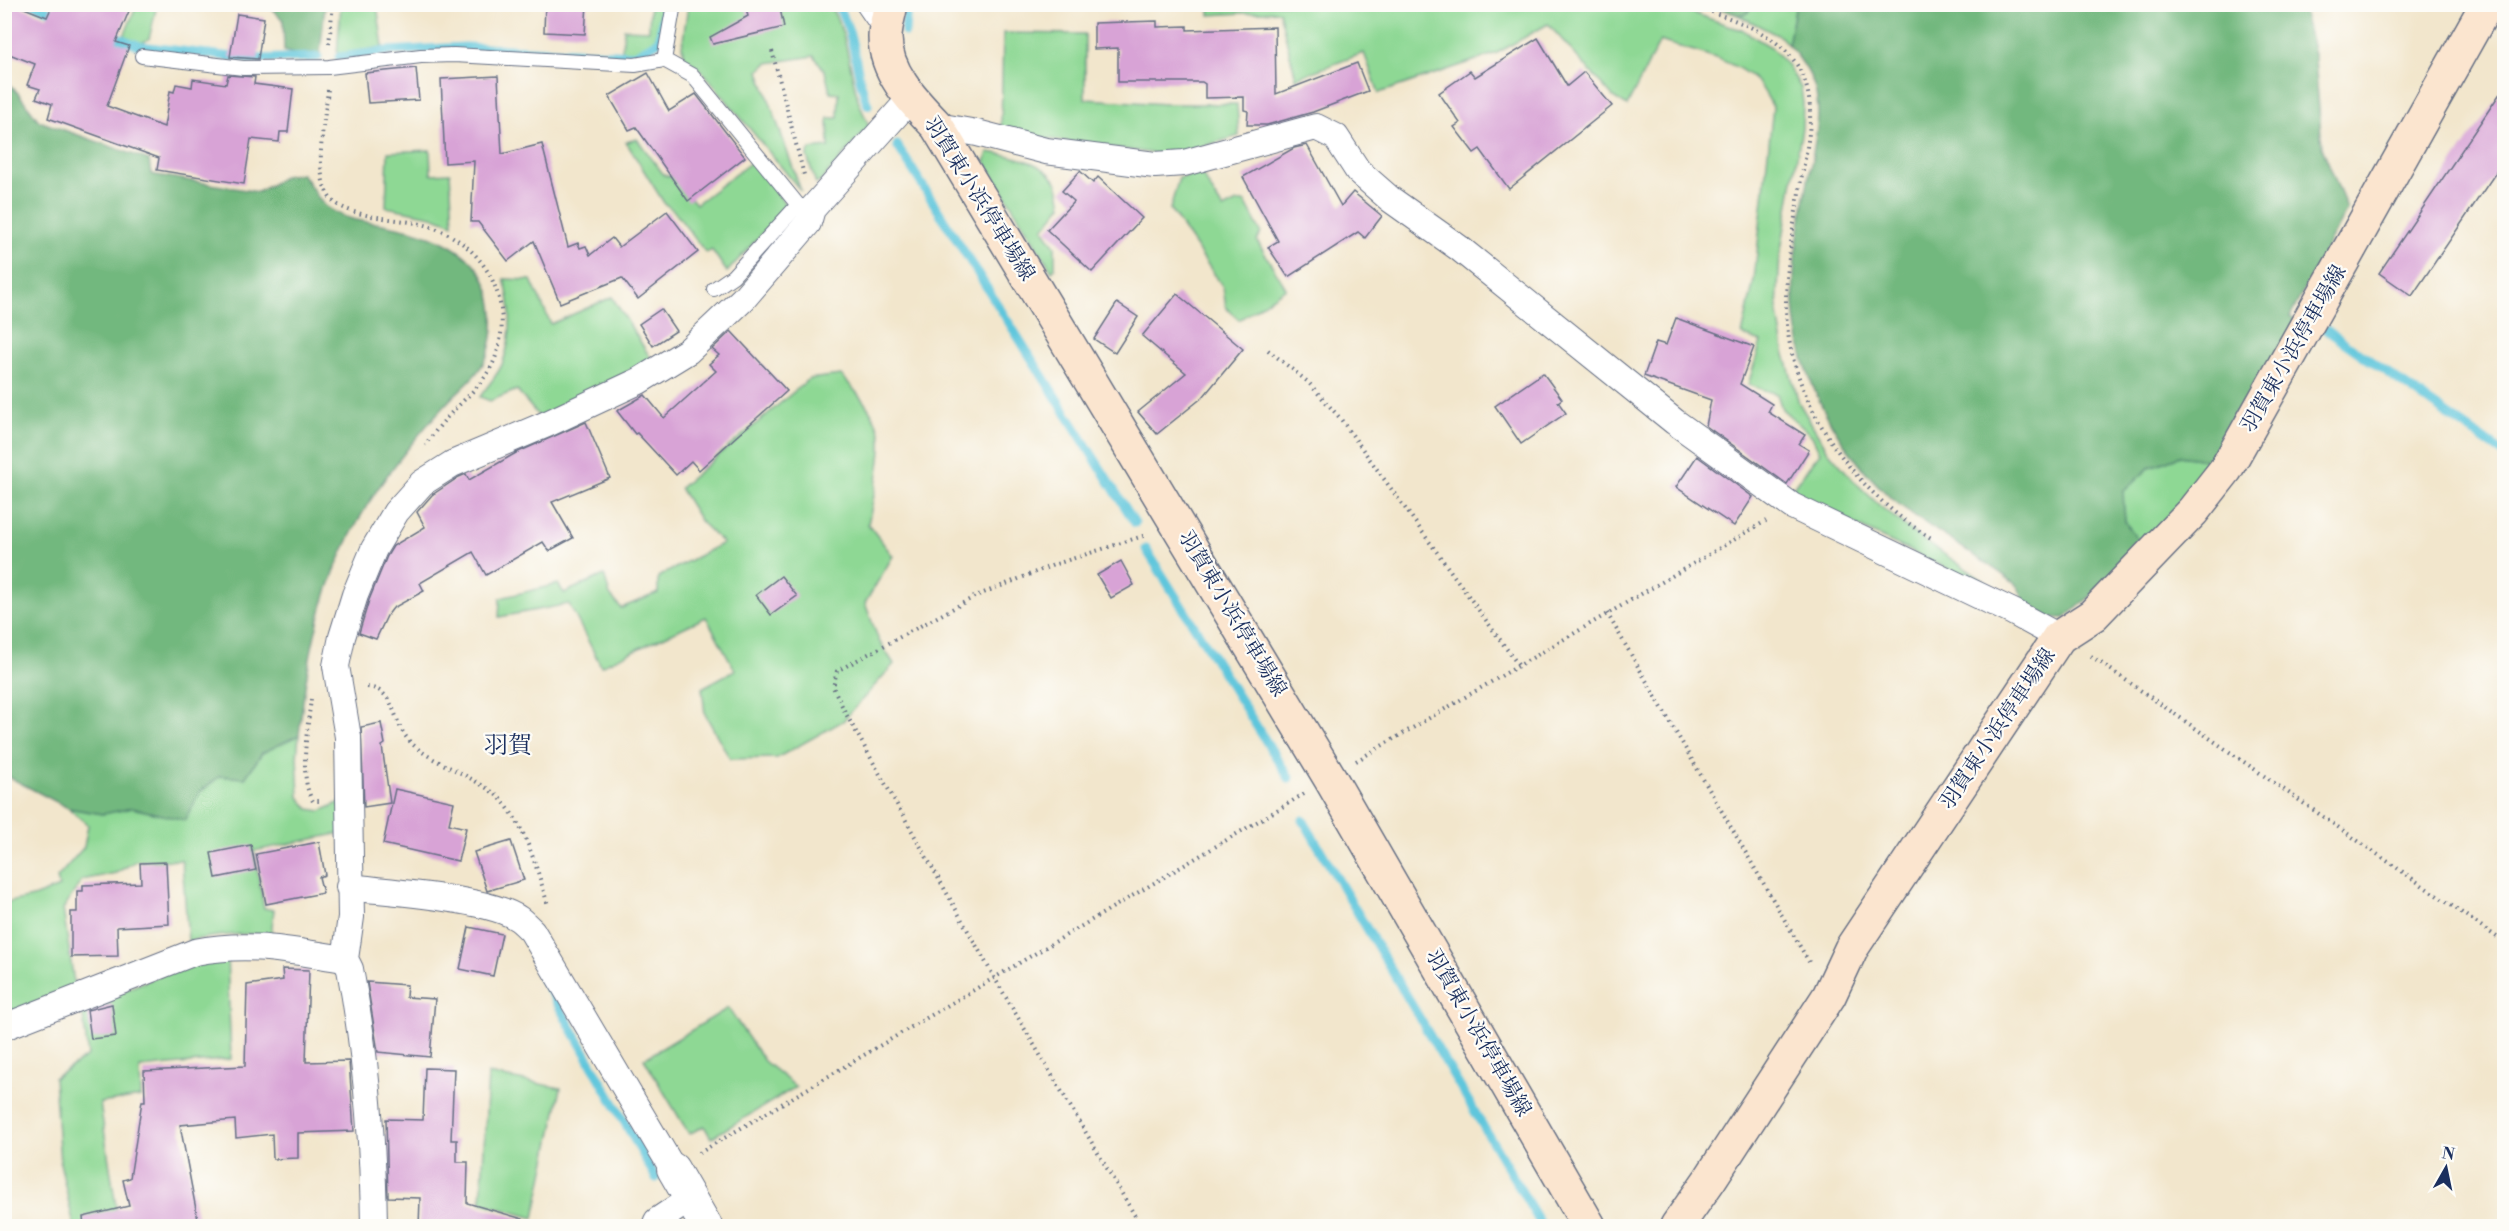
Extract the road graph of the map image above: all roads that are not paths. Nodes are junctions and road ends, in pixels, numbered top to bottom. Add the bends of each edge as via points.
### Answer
1 (674, 4) edge
2 (862, 4) edge
3 (891, 4) edge
4 (2487, 4) edge
5 (885, 37) junction
6 (142, 56) dead end
7 (664, 60) junction
8 (911, 98) junction
9 (937, 126) junction
10 (810, 205) junction
11 (714, 289) dead end
12 (2060, 637) junction
13 (349, 886) junction
14 (345, 959) junction
15 (4, 1027) edge
16 (673, 1169) joint
17 (690, 1199) junction
18 (374, 1227) edge
19 (655, 1227) edge
20 (706, 1227) edge
21 (1589, 1227) edge
22 (1677, 1227) edge

1 - 7 lane
2 - 5 lane
3 - 5 main road, 羽賀東小浜停車場線
4 - 12 main road, 羽賀東小浜停車場線 via 2226,469 2193,511 2094,615
5 - 8 main road, 羽賀東小浜停車場線 via 891,66
6 - 7 lane via 243,68 328,66 454,55 635,64
7 - 10 lane via 693,76
8 - 9 main road, 羽賀東小浜停車場線
8 - 10 street
9 - 12 street via 1046,151 1155,165 1184,163 1316,127 1336,137 1358,171 1390,199 1459,248 1675,422 1792,506
9 - 21 main road, 羽賀東小浜停車場線 via 1330,778
10 - 11 lane
10 - 13 street via 808,224 744,299 688,351 639,381 452,464 422,483 396,512 354,595 336,666 348,737
12 - 22 main road, 羽賀東小浜停車場線 via 1851,949 1829,996
13 - 14 street via 351,917
13 - 16 street via 473,903 518,918 532,931
14 - 15 street via 254,946 224,946 204,950
14 - 18 street via 350,969 365,1066
16 - 17 street
17 - 19 street via 657,1221
17 - 20 street

